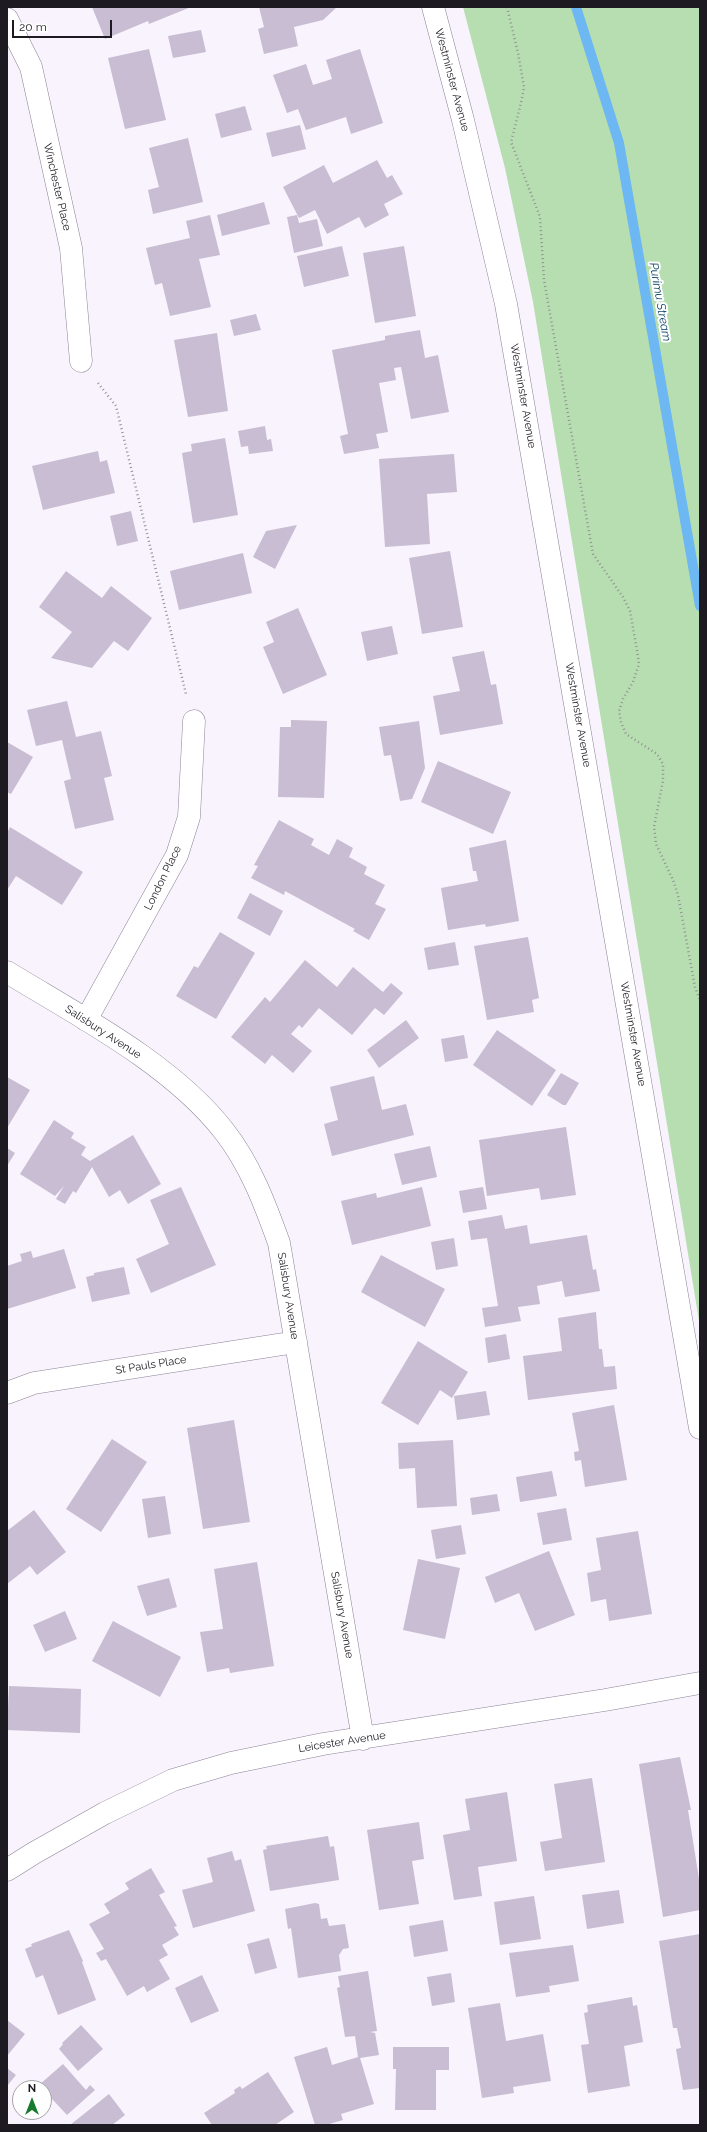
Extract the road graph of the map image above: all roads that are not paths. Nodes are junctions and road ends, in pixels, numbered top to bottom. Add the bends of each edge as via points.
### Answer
1 (433, 7) edge
2 (7, 19) edge
3 (81, 361) road end
4 (194, 721) road end
5 (7, 972) edge
6 (86, 1020) junction
7 (296, 1342) junction
8 (7, 1393) edge
9 (700, 1428) edge
10 (700, 1683) edge
11 (363, 1739) junction
12 (7, 1870) edge

1 - 9 street, Westminster Avenue via 463,120 506,304
2 - 3 street, Winchester Place via 31,67 69,240
4 - 6 street, London Place via 189,817 177,855
5 - 6 street, Salisbury Avenue
6 - 7 street, Salisbury Avenue via 173,1080 203,1107 242,1157 264,1199 279,1242
7 - 8 street, St Pauls Place via 34,1383
7 - 11 street, Salisbury Avenue
10 - 11 street, Leicester Avenue
11 - 12 street, Leicester Avenue via 323,1744 231,1763 174,1780 105,1813

